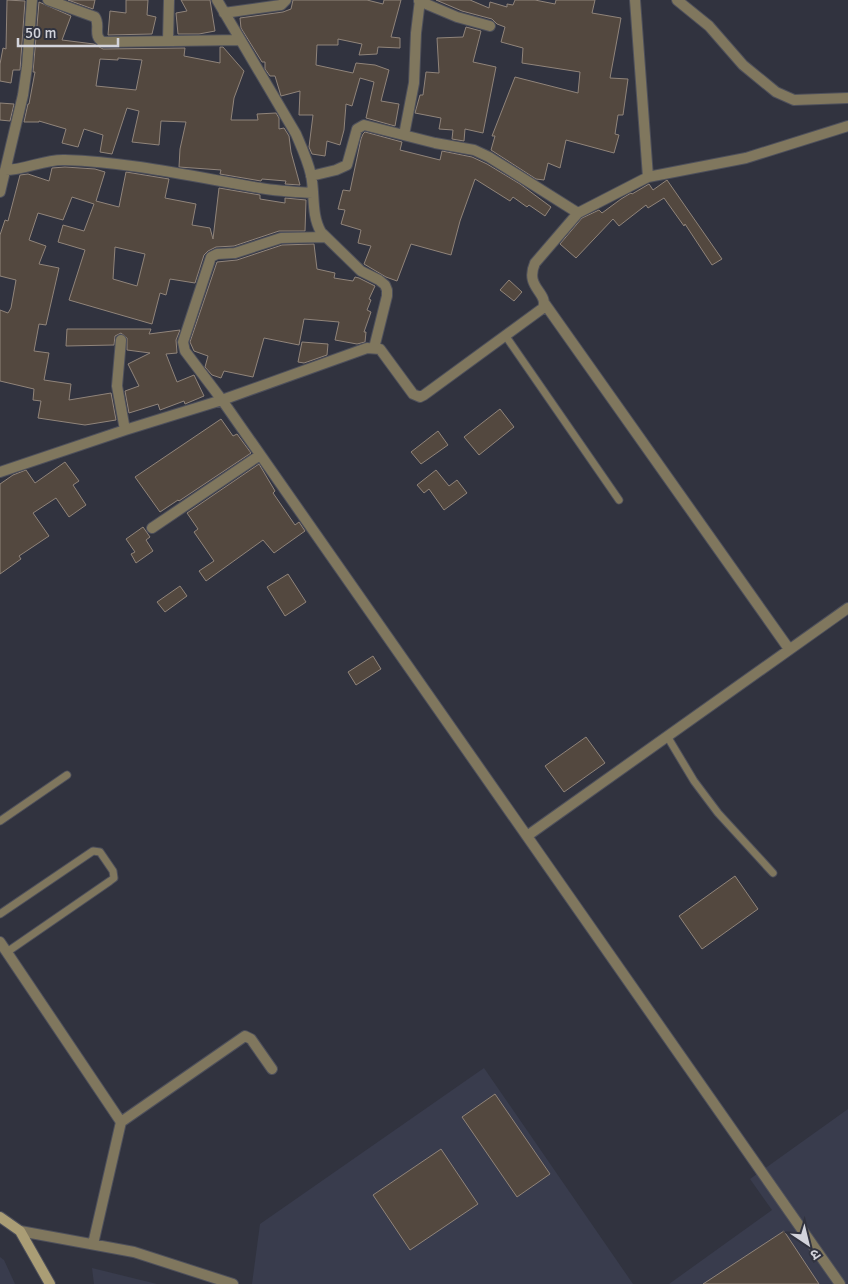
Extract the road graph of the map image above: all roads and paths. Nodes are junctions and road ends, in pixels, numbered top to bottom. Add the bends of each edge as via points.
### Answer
1 (32, 0) edge
2 (48, 0) edge
3 (168, 0) edge
4 (217, 0) edge
5 (286, 0) edge
6 (635, 0) edge
7 (677, 0) edge
8 (420, 1) edge
9 (224, 13) junction
10 (490, 26) dead end
11 (240, 40) junction
12 (168, 41) junction
13 (848, 98) edge
14 (848, 126) edge
15 (404, 135) junction
16 (5, 170) junction
17 (311, 176) junction
18 (648, 177) junction
19 (0, 192) edge
20 (313, 193) junction
21 (578, 212) junction
22 (326, 237) junction
23 (545, 304) junction
24 (505, 335) junction
25 (121, 340) dead end
26 (374, 348) junction
27 (222, 400) junction
28 (124, 430) junction
29 (260, 455) junction
30 (0, 472) edge
31 (619, 500) dead end
32 (152, 528) dead end
33 (848, 608) edge
34 (789, 649) junction
35 (667, 736) junction
36 (67, 775) dead end
37 (0, 821) edge
38 (527, 836) junction
39 (773, 873) dead end
40 (0, 914) edge
41 (0, 942) edge
42 (7, 952) junction
43 (272, 1069) dead end
44 (121, 1122) junction
45 (0, 1217) edge
46 (20, 1231) junction
47 (92, 1244) junction
48 (50, 1284) edge
49 (233, 1284) edge
50 (840, 1284) edge

1 - 16 street via 23,95
2 - 12 street via 95,17 98,22 96,35 102,42
3 - 12 street
4 - 9 street
5 - 9 street via 281,5
6 - 18 street
7 - 13 street via 710,26 742,65 776,92 794,100
8 - 10 street
8 - 15 street via 414,83
9 - 11 street
11 - 12 street
11 - 17 street via 296,134
14 - 18 street via 746,158
15 - 17 street via 368,125 360,126 346,164
15 - 21 street via 474,150
16 - 19 street
16 - 20 street via 20,170 64,160 107,163 262,189
17 - 20 street
18 - 21 street
20 - 22 street via 318,225
21 - 23 street via 534,264 531,272 533,283
22 - 26 street via 361,271 385,285 387,296
22 - 27 street via 281,238 251,249 211,257 183,347
23 - 24 street via 539,312
23 - 34 street
24 - 26 street via 420,396 413,394 387,356
24 - 31 lane
25 - 28 street via 117,386
26 - 27 street
27 - 28 street
27 - 29 street
28 - 30 street
29 - 32 street
29 - 38 street
33 - 34 street
34 - 35 street
35 - 38 street
35 - 39 lane via 718,814
36 - 37 lane
38 - 50 street
40 - 42 lane via 93,850 100,852 114,874 110,881
41 - 42 street
42 - 44 street
43 - 44 street via 249,1036 241,1037
44 - 47 street
45 - 46 street
46 - 47 street
46 - 48 street
47 - 49 street via 134,1252

